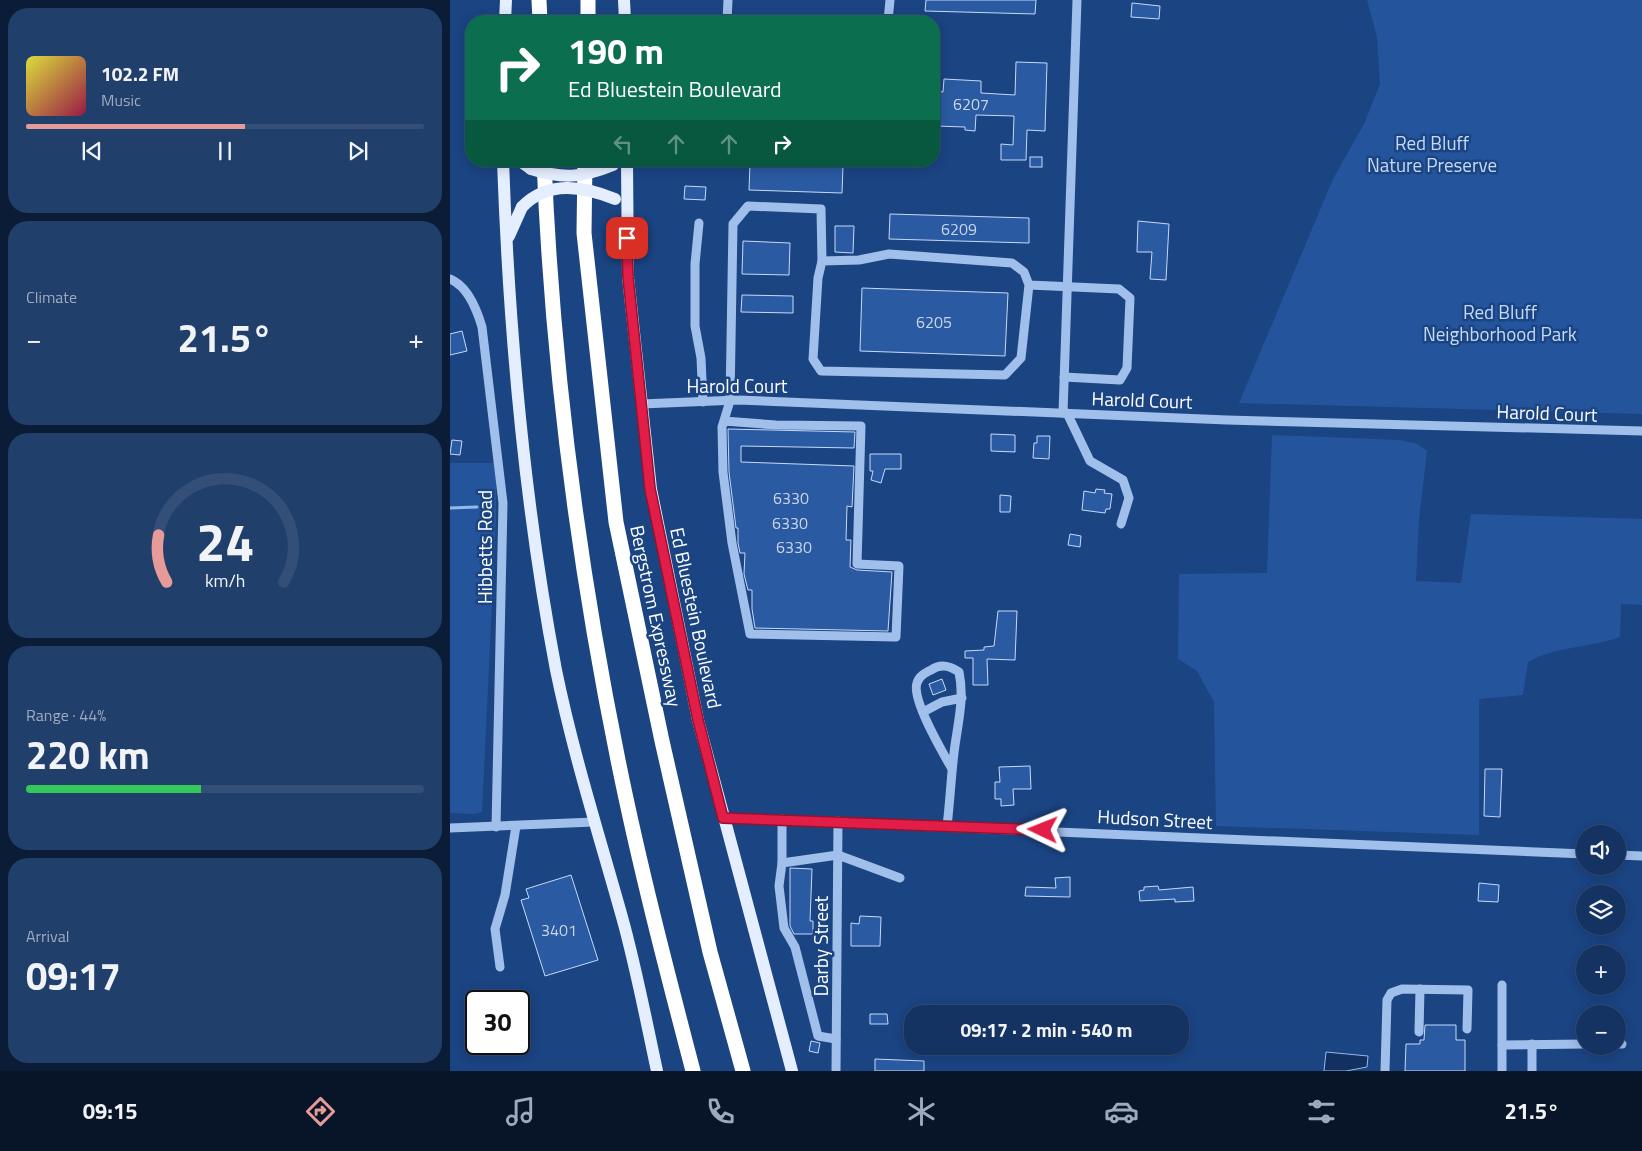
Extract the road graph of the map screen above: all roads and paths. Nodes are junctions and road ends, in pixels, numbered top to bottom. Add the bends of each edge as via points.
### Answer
1 (506, 0) edge
2 (539, 0) edge
3 (588, 0) edge
4 (624, 0) edge
5 (728, 0) edge
6 (890, 0) edge
7 (1077, 0) edge
8 (505, 15) edge
9 (540, 15) edge
10 (588, 15) edge
11 (625, 15) edge
12 (727, 15) edge
13 (889, 15) edge
14 (503, 167) edge
15 (533, 167) edge
16 (538, 167) edge
17 (585, 167) edge
18 (606, 167) edge
19 (627, 167) edge
20 (627, 219) junction
21 (698, 223) dead end
22 (506, 244) junction
23 (822, 261) junction
24 (450, 279) edge
25 (1029, 285) junction
26 (1067, 286) junction
27 (1064, 377) junction
28 (730, 401) junction
29 (703, 402) junction
30 (641, 404) junction
31 (1065, 413) junction
32 (724, 421) junction
33 (1642, 431) edge
34 (1121, 524) dead end
35 (962, 698) junction
36 (923, 712) junction
37 (952, 769) junction
38 (723, 818) junction
39 (782, 819) junction
40 (838, 821) junction
41 (594, 822) junction
42 (516, 826) junction
43 (947, 826) junction
44 (496, 827) junction
45 (450, 828) edge
46 (1576, 854) edge
47 (838, 855) junction
48 (1626, 855) edge
49 (1642, 856) edge
50 (782, 863) junction
51 (900, 878) dead end
52 (500, 967) dead end
53 (1502, 984) dead end
54 (1420, 990) junction
55 (1467, 1029) dead end
56 (1419, 1032) dead end
57 (836, 1040) junction
58 (1532, 1044) junction
59 (1576, 1044) edge
60 (1502, 1045) junction
61 (657, 1071) edge
62 (693, 1071) edge
63 (743, 1071) edge
64 (792, 1071) edge
65 (836, 1071) edge
66 (1385, 1071) edge
67 (1502, 1071) edge
68 (1532, 1071) edge

1 - 8 main road
2 - 9 highway
3 - 10 highway
4 - 11 main road
5 - 12 street
6 - 13 street
7 - 26 street
14 - 22 main road
15 - 62 highway via 549,261 564,412 594,631 635,837
16 - 18 main road, bridge via 556,177 593,173
17 - 63 highway, Bergstrom Expressway via 584,233 616,522 710,952
19 - 20 main road, Ed Bluestein Boulevard
20 - 22 main road, bridge via 615,199 591,189 552,190 530,198 522,206
20 - 30 main road, Ed Bluestein Boulevard via 628,277
21 - 29 street via 695,326 701,358
22 - 41 main road via 513,346 541,582 557,672
23 - 25 street via 859,260 890,254 1012,263 1024,272
23 - 25 street via 813,359 821,371 1005,375 1021,358
23 - 28 street via 821,209 748,206 733,224
24 - 44 street, Hibbetts Road via 465,291 478,312 482,327 503,503
25 - 26 street
26 - 27 street
26 - 27 street via 1119,289 1130,298 1127,368 1120,380
27 - 31 street
28 - 29 street, Harold Court
28 - 31 street, Harold Court
28 - 32 street
29 - 30 street, Harold Court
30 - 38 main road, Ed Bluestein Boulevard via 650,489 698,720
31 - 33 street, Harold Court
31 - 34 street via 1090,461 1123,480 1129,498
32 - 32 street via 723,472 732,543 750,634 896,637 899,566 857,564 861,426
35 - 36 street via 942,702
35 - 36 street via 959,672 951,666 936,666 920,676 916,684
35 - 37 street
36 - 37 street
37 - 43 street
38 - 39 street, Hudson Street
38 - 64 main road, Ed Bluestein Boulevard
39 - 40 street, Hudson Street
39 - 50 street
40 - 43 street, Hudson Street
40 - 47 street, Darby Street
41 - 42 street
41 - 61 main road via 623,920
42 - 44 street
42 - 52 street via 505,895 495,929
43 - 46 street, Hudson Street
44 - 45 street
47 - 50 street
47 - 51 street
47 - 57 street, Darby Street
48 - 49 street
50 - 57 street via 780,886 784,928 795,947 818,1036
53 - 60 street
54 - 55 street via 1468,990
54 - 56 street
54 - 66 street via 1402,989 1387,1000
57 - 65 street, Darby Street
58 - 59 street
58 - 60 street
58 - 68 street
60 - 67 street

